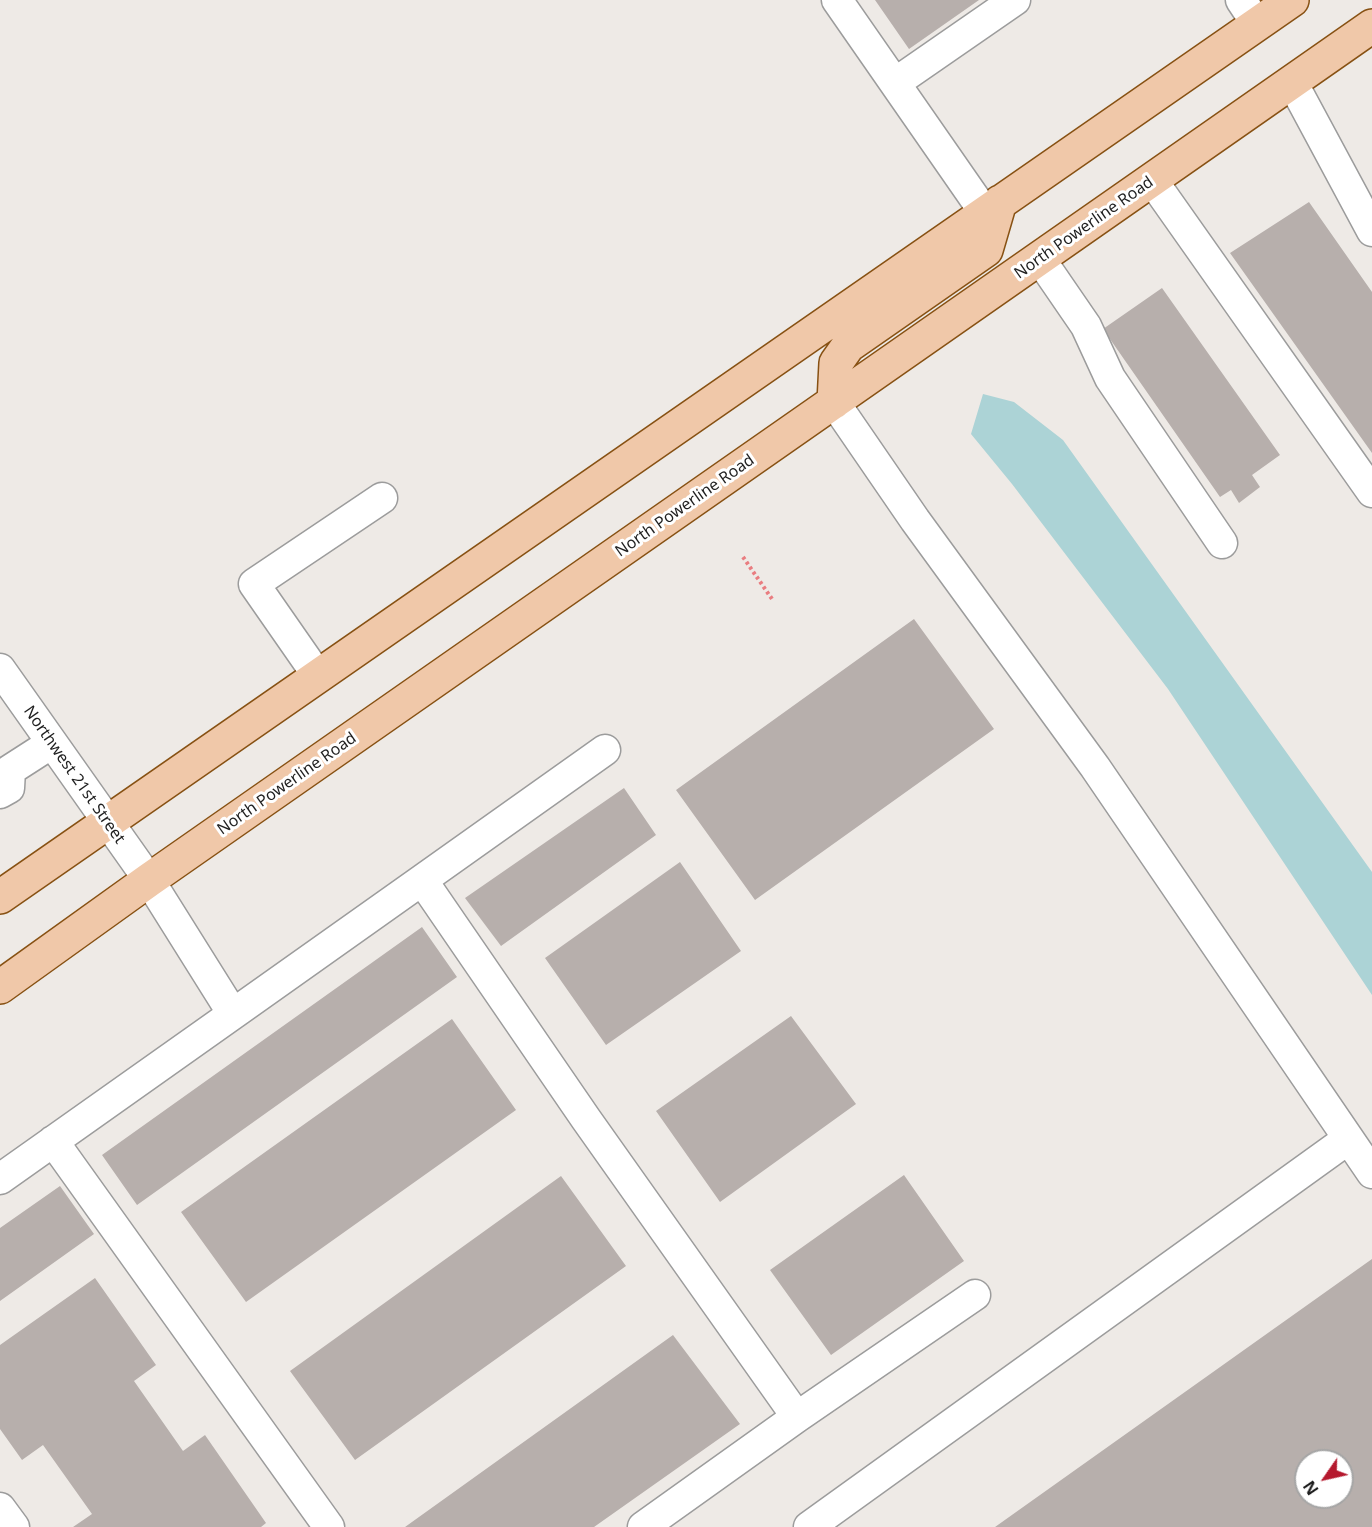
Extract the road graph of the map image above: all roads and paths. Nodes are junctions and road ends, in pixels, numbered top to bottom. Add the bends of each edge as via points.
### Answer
1 (837, 0) edge
2 (1015, 0) edge
3 (1292, 0) edge
4 (1249, 12) edge
5 (1372, 26) edge
6 (1292, 82) junction
7 (895, 83) junction
8 (1152, 180) junction
9 (993, 207) junction
10 (1372, 231) edge
11 (1040, 259) junction
12 (834, 402) junction
13 (1372, 492) edge
14 (382, 498) dead end
15 (1222, 543) dead end
16 (743, 557) dead end
17 (772, 599) dead end
18 (0, 669) edge
19 (318, 676) junction
20 (52, 742) junction
21 (605, 750) dead end
22 (0, 794) edge
23 (108, 822) junction
24 (149, 880) junction
25 (422, 880) junction
26 (0, 897) edge
27 (0, 987) edge
28 (233, 1014) junction
29 (1348, 1139) junction
30 (53, 1142) junction
31 (1372, 1173) edge
32 (0, 1179) edge
33 (975, 1294) dead end
34 (797, 1417) junction
35 (0, 1508) edge
36 (14, 1527) edge
37 (329, 1527) edge
38 (643, 1527) edge
39 (808, 1527) edge

1 - 7 street
2 - 7 street
3 - 4 main road
4 - 9 main road
5 - 6 main road, North Powerline Road
6 - 8 main road, North Powerline Road
6 - 10 street
7 - 9 street
8 - 11 main road, North Powerline Road
8 - 13 street
9 - 12 main road via 986,250 848,346 836,363
9 - 19 main road
11 - 12 main road, North Powerline Road
11 - 15 street via 1086,326 1110,378
12 - 24 main road, North Powerline Road
12 - 29 street via 921,529 1095,767
14 - 19 street via 254,584
16 - 17 path
18 - 20 street, Northwest 21st Street
19 - 23 main road
20 - 22 street via 10,770 9,788
20 - 23 street, Northwest 21st Street
21 - 25 street
23 - 24 street, Northwest 21st Street
23 - 26 main road
24 - 27 main road, North Powerline Road
24 - 28 street, Northwest 21st Street
25 - 28 street
25 - 34 street
28 - 30 street
29 - 31 street
29 - 39 street
30 - 32 street
30 - 37 street
33 - 34 street
34 - 38 street
35 - 36 street

